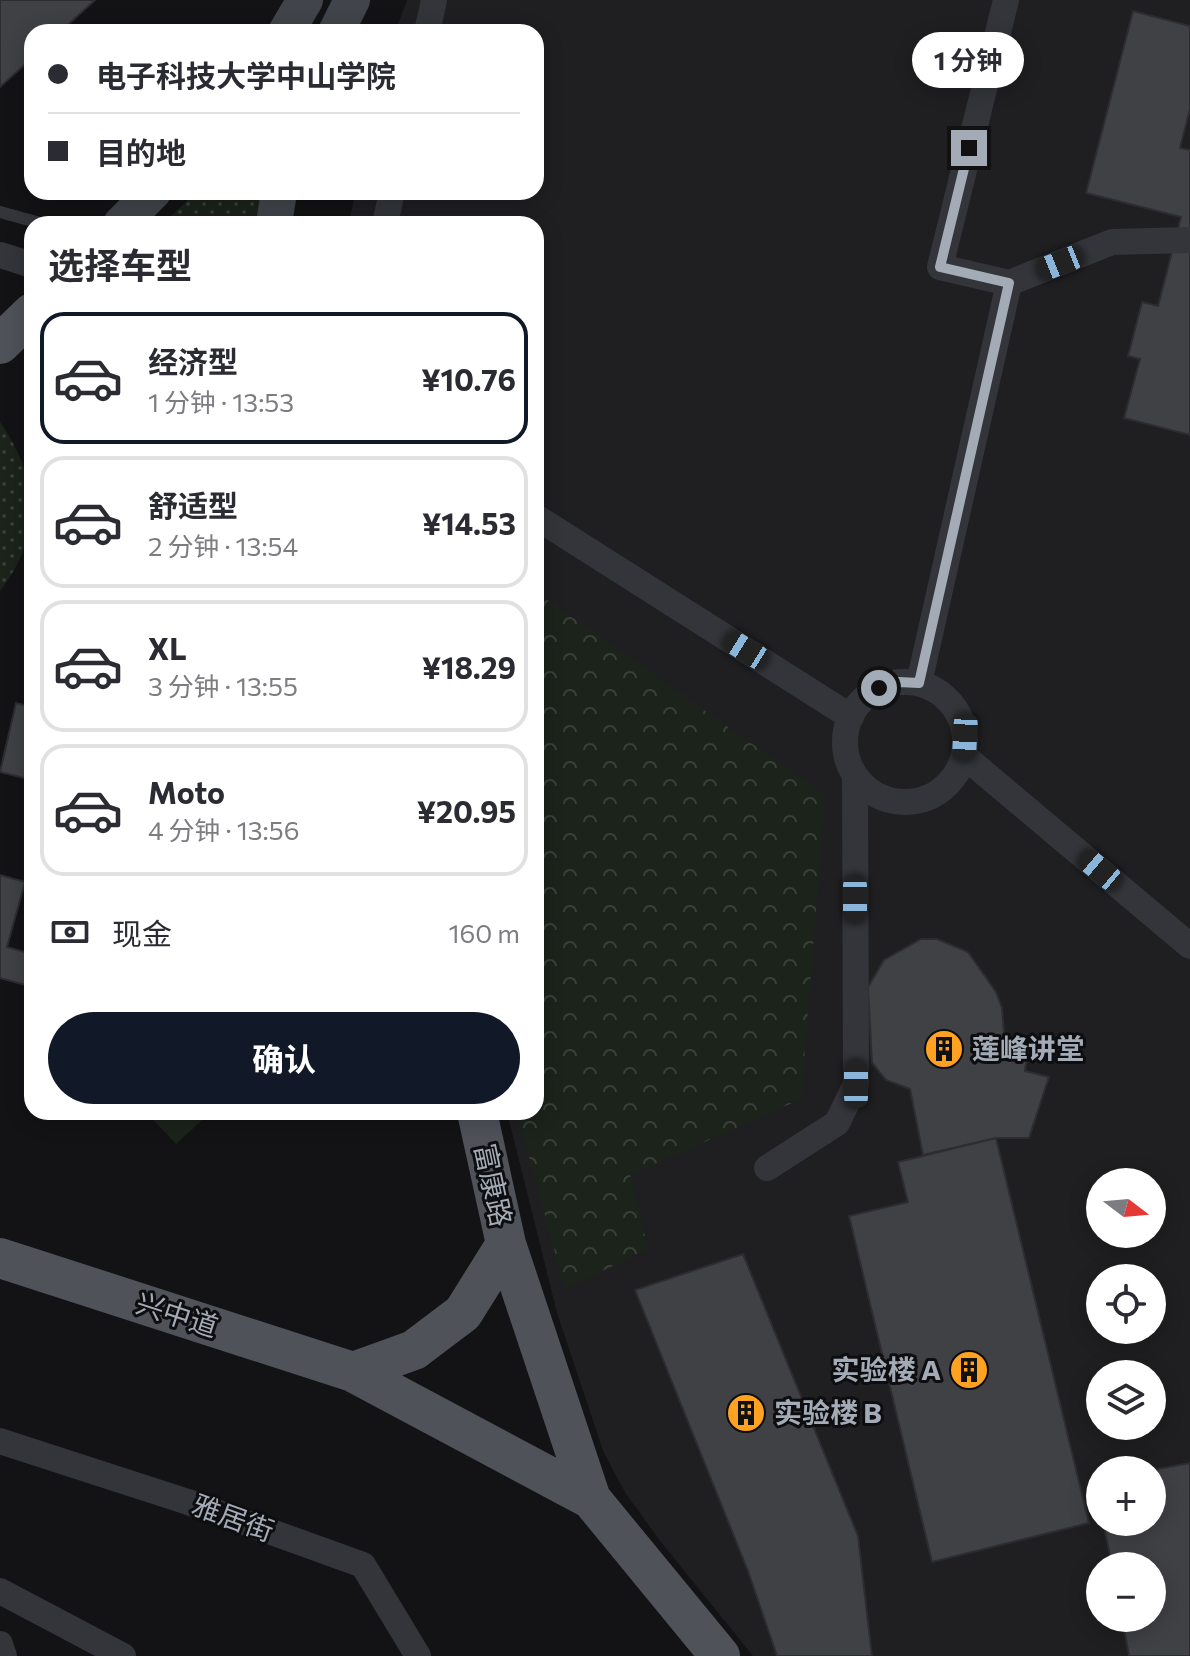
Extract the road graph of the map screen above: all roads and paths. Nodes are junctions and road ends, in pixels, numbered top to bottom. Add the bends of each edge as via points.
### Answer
1 (352, 0) edge
2 (434, 0) edge
3 (1006, 0) edge
4 (340, 24) edge
5 (429, 24) edge
6 (145, 200) edge
7 (0, 212) edge
8 (129, 216) edge
9 (24, 219) edge
10 (1190, 240) edge
11 (0, 255) edge
12 (24, 262) edge
13 (1009, 283) junction
14 (24, 321) edge
15 (0, 344) edge
16 (544, 522) edge
17 (919, 683) junction
18 (851, 717) junction
19 (964, 756) junction
20 (855, 777) junction
21 (1190, 946) edge
22 (479, 1120) edge
23 (767, 1168) dead end
24 (506, 1244) junction
25 (0, 1258) edge
26 (353, 1372) junction
27 (0, 1441) edge
28 (591, 1499) junction
29 (0, 1591) edge
30 (0, 1644) edge
31 (4, 1656) edge
32 (123, 1656) edge
33 (418, 1656) edge
34 (720, 1656) edge

1 - 4 main road
2 - 5 street
3 - 13 street via 940,267
6 - 8 main road
7 - 9 lane
10 - 13 street via 1112,242
11 - 12 street
13 - 17 street
14 - 15 main road
16 - 18 street
17 - 18 street via 879,688
17 - 19 street via 951,703 963,728
18 - 20 street via 845,737
19 - 20 street via 945,788 909,803 879,796
19 - 21 street
20 - 23 street via 856,1084 837,1123
22 - 24 main road, 富康路
24 - 26 main road, 富康路 via 463,1313 414,1350
24 - 28 main road
25 - 26 main road, 兴中道
26 - 28 main road, 兴中道
27 - 33 street, 雅居街 via 363,1565
28 - 34 main road
29 - 32 street
30 - 31 street

